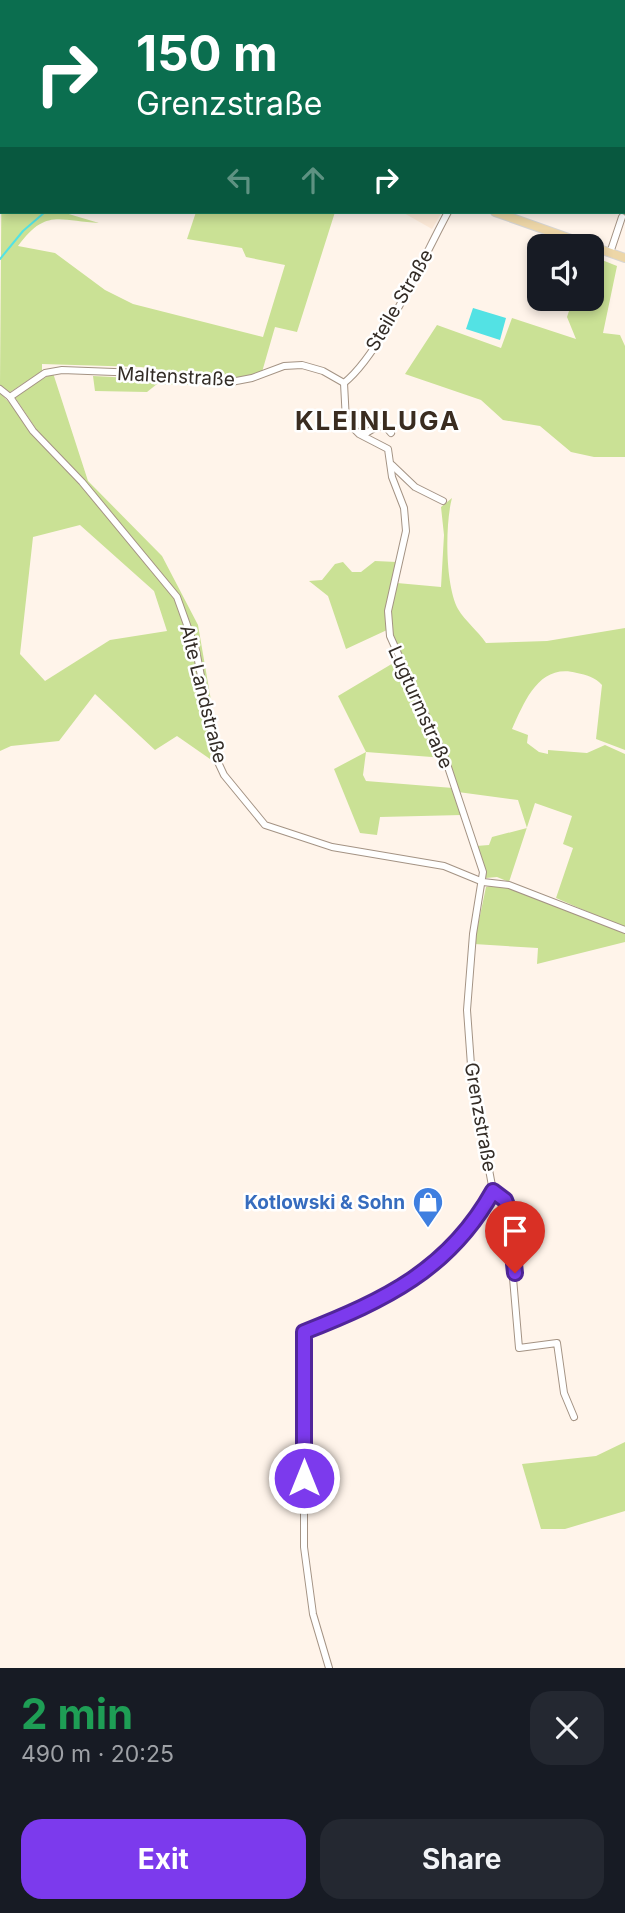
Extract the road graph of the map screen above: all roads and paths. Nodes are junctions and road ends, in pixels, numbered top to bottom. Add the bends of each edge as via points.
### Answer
1 (447, 214) edge
2 (501, 214) edge
3 (622, 217) dead end
4 (610, 253) junction
5 (625, 258) edge
6 (344, 383) junction
7 (0, 389) edge
8 (10, 397) junction
9 (391, 433) dead end
10 (363, 435) junction
11 (392, 465) junction
12 (443, 501) dead end
13 (484, 882) junction
14 (625, 930) edge
15 (493, 1191) junction
16 (574, 1417) dead end
17 (328, 1668) edge

1 - 6 street, Steile Straße via 363,364
2 - 4 main road
3 - 4 street
4 - 5 main road
6 - 8 street, Maltenstraße via 302,365 231,382 62,370 45,373
6 - 10 street via 346,421
7 - 8 street, Alte Landstraße
8 - 13 street, Alte Landstraße via 33,431 82,482 177,597 196,650 217,760 257,818 265,825 332,847 444,866
9 - 10 street via 385,426
10 - 11 street, Lugturmstraße via 388,449
11 - 12 street via 410,484
11 - 13 street, Lugturmstraße via 407,525 388,611 390,636 445,758
13 - 14 street, Alte Landstraße via 498,882
13 - 15 street, Grenzstraße via 473,933 467,1010 472,1079
15 - 16 street via 508,1208 519,1348 557,1343 565,1394
15 - 17 street, Grenzstraße via 462,1237 411,1283 304,1332 304,1547 313,1614

